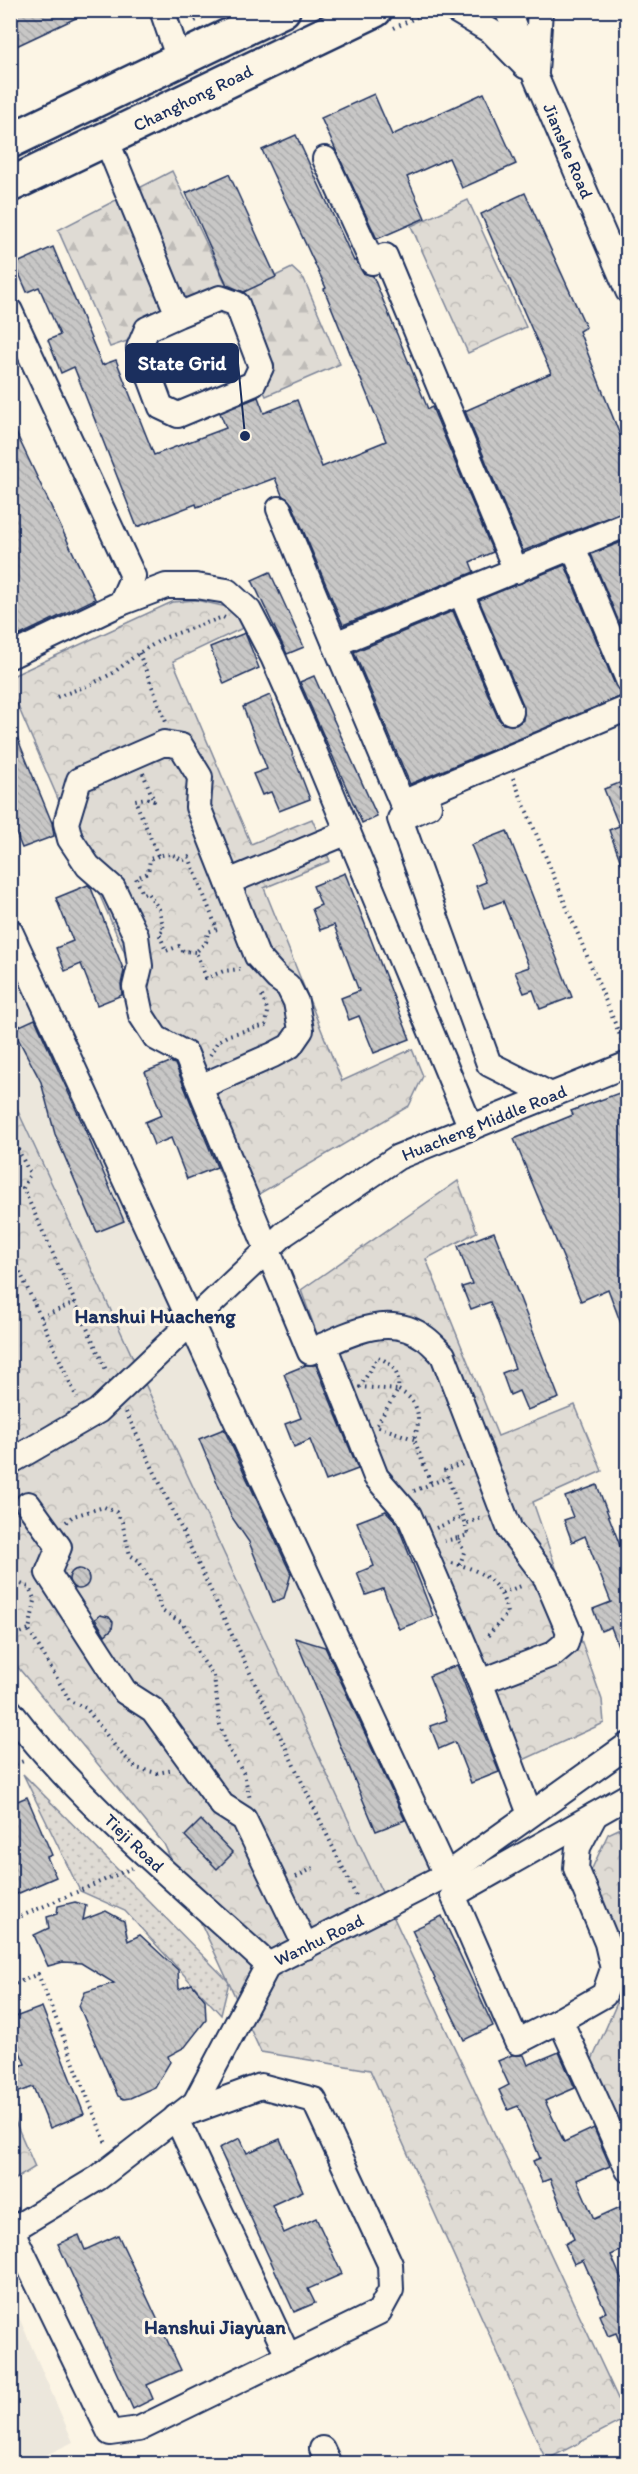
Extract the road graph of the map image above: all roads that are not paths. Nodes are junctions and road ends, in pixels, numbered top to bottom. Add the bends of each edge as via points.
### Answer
1 (162, 10) edge
2 (283, 10) edge
3 (375, 10) edge
4 (455, 10) edge
5 (507, 10) edge
6 (540, 10) edge
7 (179, 60) junction
8 (536, 77) junction
9 (106, 139) junction
10 (10, 141) edge
11 (325, 159) dead end
12 (10, 185) edge
13 (627, 291) edge
14 (10, 311) edge
15 (178, 315) junction
16 (279, 508) dead end
17 (627, 524) edge
18 (573, 547) junction
19 (516, 571) junction
20 (461, 593) junction
21 (121, 603) junction
22 (335, 644) junction
23 (10, 656) edge
24 (627, 680) edge
25 (627, 708) edge
26 (511, 712) dead end
27 (627, 722) edge
28 (348, 832) junction
29 (228, 882) junction
30 (10, 931) edge
31 (627, 1064) edge
32 (200, 1087) junction
33 (551, 1095) junction
34 (471, 1128) junction
35 (267, 1251) junction
36 (191, 1323) junction
37 (324, 1345) junction
38 (10, 1462) edge
39 (28, 1504) dead end
40 (480, 1682) junction
41 (10, 1711) edge
42 (627, 1744) edge
43 (627, 1796) edge
44 (530, 1814) junction
45 (595, 1815) junction
46 (447, 1875) junction
47 (306, 1947) junction
48 (268, 1965) junction
49 (560, 2020) junction
50 (177, 2117) junction
51 (627, 2170) edge
52 (11, 2231) edge
53 (288, 2356) junction

1 - 7 street
2 - 7 highway
3 - 9 highway, Changhong Road
4 - 8 street via 492,32
5 - 8 street, Jianshe Road
6 - 8 street
7 - 10 highway
8 - 13 street, Jianshe Road
9 - 12 highway, Changhong Road
9 - 15 street
11 - 19 street via 372,262 385,256
14 - 21 street via 133,576
15 - 15 street via 147,329 139,348 161,407 178,415 253,384 261,367 237,304 220,298
16 - 22 street
17 - 18 street
18 - 19 street
18 - 24 street
19 - 20 street
20 - 22 street
20 - 26 street
21 - 23 street
21 - 28 street via 165,586 196,586 227,591 249,611
22 - 25 street via 402,803
27 - 33 street via 400,819 489,1064
28 - 29 street
28 - 34 street
29 - 32 street via 257,956 288,986 296,1002 301,1030 290,1046
29 - 32 street via 198,807 200,777 181,746 164,743 79,780 66,823 70,839 88,866 113,888 136,936 140,966 135,987 141,1016 156,1038 186,1054
30 - 36 street
31 - 33 street, Huacheng Middle Road
32 - 35 street
33 - 34 street, Huacheng Middle Road
34 - 35 street, Huacheng Middle Road via 398,1157 284,1234
35 - 36 street, Huacheng Middle Road
35 - 37 street via 310,1352
36 - 38 street, Huacheng Middle Road via 98,1411
36 - 46 street
37 - 40 street via 376,1477 409,1515
37 - 40 street via 381,1325 424,1337 442,1355 510,1530 546,1578 569,1632 566,1643 554,1654
39 - 47 street via 59,1547 48,1573 78,1623 125,1692 153,1710 222,1805 244,1819
40 - 44 street
41 - 48 street, Tieji Road via 35,1744
42 - 44 street, Wanhu Road
43 - 45 street
44 - 46 street, Wanhu Road
45 - 49 street via 578,1847 576,1868 607,1943 613,1969 604,1995
45 - 49 street via 453,1895 517,2042
46 - 47 street, Wanhu Road
47 - 48 street, Wanhu Road
48 - 50 street, Wanhu Road via 195,2103
49 - 51 street
50 - 52 street, Wanhu Road via 98,2178
50 - 53 street
50 - 53 street via 261,2086 314,2100 390,2264 391,2290 379,2312
52 - 53 street via 110,2433 139,2429

